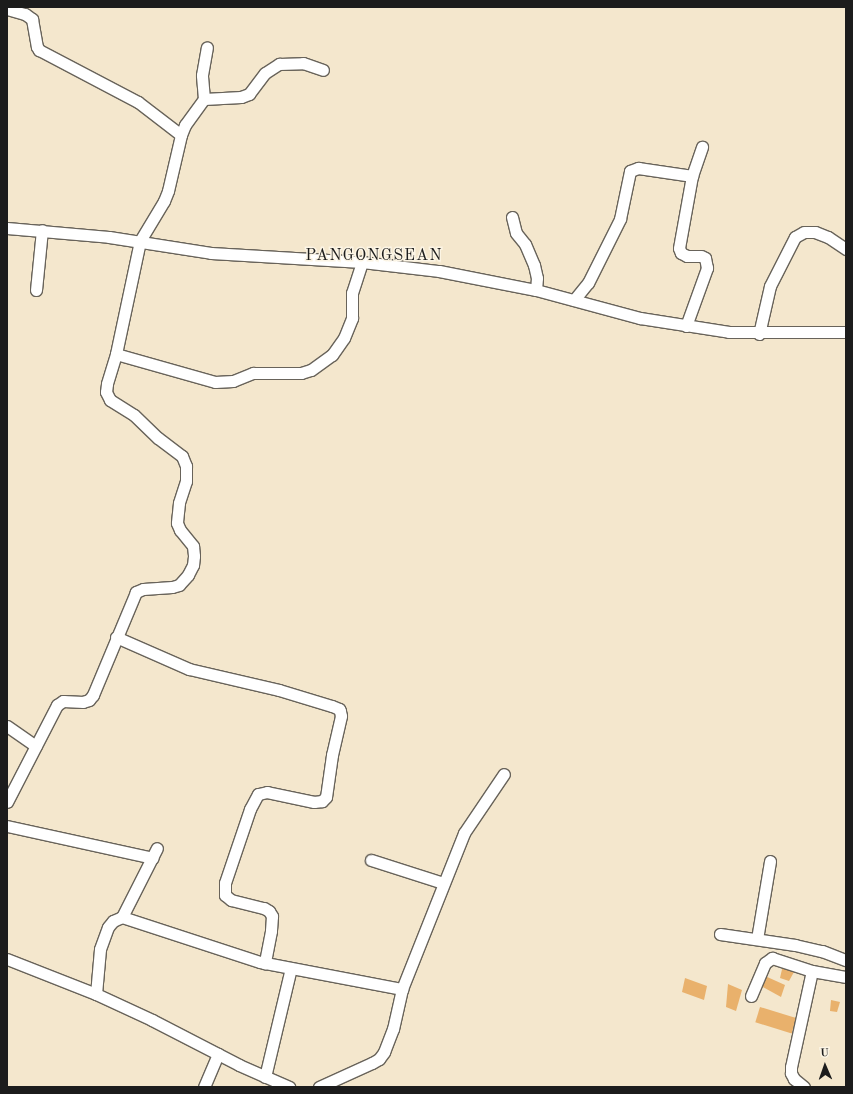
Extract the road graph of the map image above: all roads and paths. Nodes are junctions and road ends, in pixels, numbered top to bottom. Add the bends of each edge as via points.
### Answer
1 (7, 9) edge
2 (207, 47) dead end
3 (324, 70) dead end
4 (204, 99) junction
5 (181, 135) junction
6 (702, 147) dead end
7 (692, 176) junction
8 (512, 217) dead end
9 (7, 228) edge
10 (42, 230) junction
11 (140, 241) junction
12 (846, 249) edge
13 (362, 262) junction
14 (36, 290) dead end
15 (536, 290) junction
16 (574, 300) junction
17 (686, 326) junction
18 (846, 332) edge
19 (759, 334) junction
20 (116, 354) junction
21 (116, 637) junction
22 (7, 726) edge
23 (36, 746) junction
24 (504, 774) dead end
25 (7, 802) edge
26 (7, 826) edge
27 (371, 860) dead end
28 (770, 861) dead end
29 (443, 883) junction
30 (122, 917) junction
31 (720, 934) dead end
32 (757, 939) junction
33 (7, 959) edge
34 (846, 960) edge
35 (265, 963) junction
36 (291, 968) junction
37 (812, 971) junction
38 (846, 977) edge
39 (402, 989) junction
40 (96, 994) junction
41 (752, 996) dead end
42 (218, 1054) junction
43 (265, 1077) junction
44 (205, 1087) edge
45 (289, 1087) edge
46 (319, 1087) edge
47 (804, 1087) edge

1 - 5 street via 32,18 39,50 138,102
2 - 4 street via 202,75
3 - 4 street via 303,63 279,64 265,73 249,94 241,97
4 - 5 street via 184,125
5 - 11 street via 168,191
6 - 7 street
7 - 16 street via 638,168 630,171 620,219 592,277
7 - 17 street via 679,248 681,253 687,256 701,256 707,262 707,268
8 - 15 street via 516,233 526,244 534,265
9 - 10 street
10 - 11 street
10 - 14 street
11 - 13 street via 211,253
11 - 20 street
12 - 19 street via 815,232 804,232 796,237 770,286
13 - 15 street via 439,271
13 - 20 street via 352,293 352,318 344,338 332,355 311,370 301,373 254,373 233,381 215,382
15 - 16 street
16 - 17 street via 640,318
17 - 19 street
18 - 19 street
20 - 21 street via 107,384 106,392 110,400 134,415 182,456 186,466 186,481 176,515 180,530 193,546 194,556 190,570 179,585 136,592
21 - 23 street via 94,694 83,702 63,701 57,705
21 - 35 street via 189,669 279,690 332,706 340,711 326,797 322,801 314,802 267,792 258,794 250,808 225,883 225,895 231,900 264,908 272,916 272,931
22 - 23 street
23 - 25 street
24 - 29 street via 464,833
26 - 30 street via 155,853
27 - 29 street
28 - 32 street
29 - 39 street
30 - 35 street
30 - 40 street via 108,927 100,949
31 - 32 street
32 - 34 street via 822,951
33 - 40 street
35 - 36 street
36 - 39 street
36 - 43 street
37 - 38 street
37 - 41 street via 776,959 768,959
37 - 47 street via 791,1067 794,1079
39 - 46 street via 393,1029 379,1059
40 - 42 street
42 - 43 street
42 - 44 street
43 - 45 street

